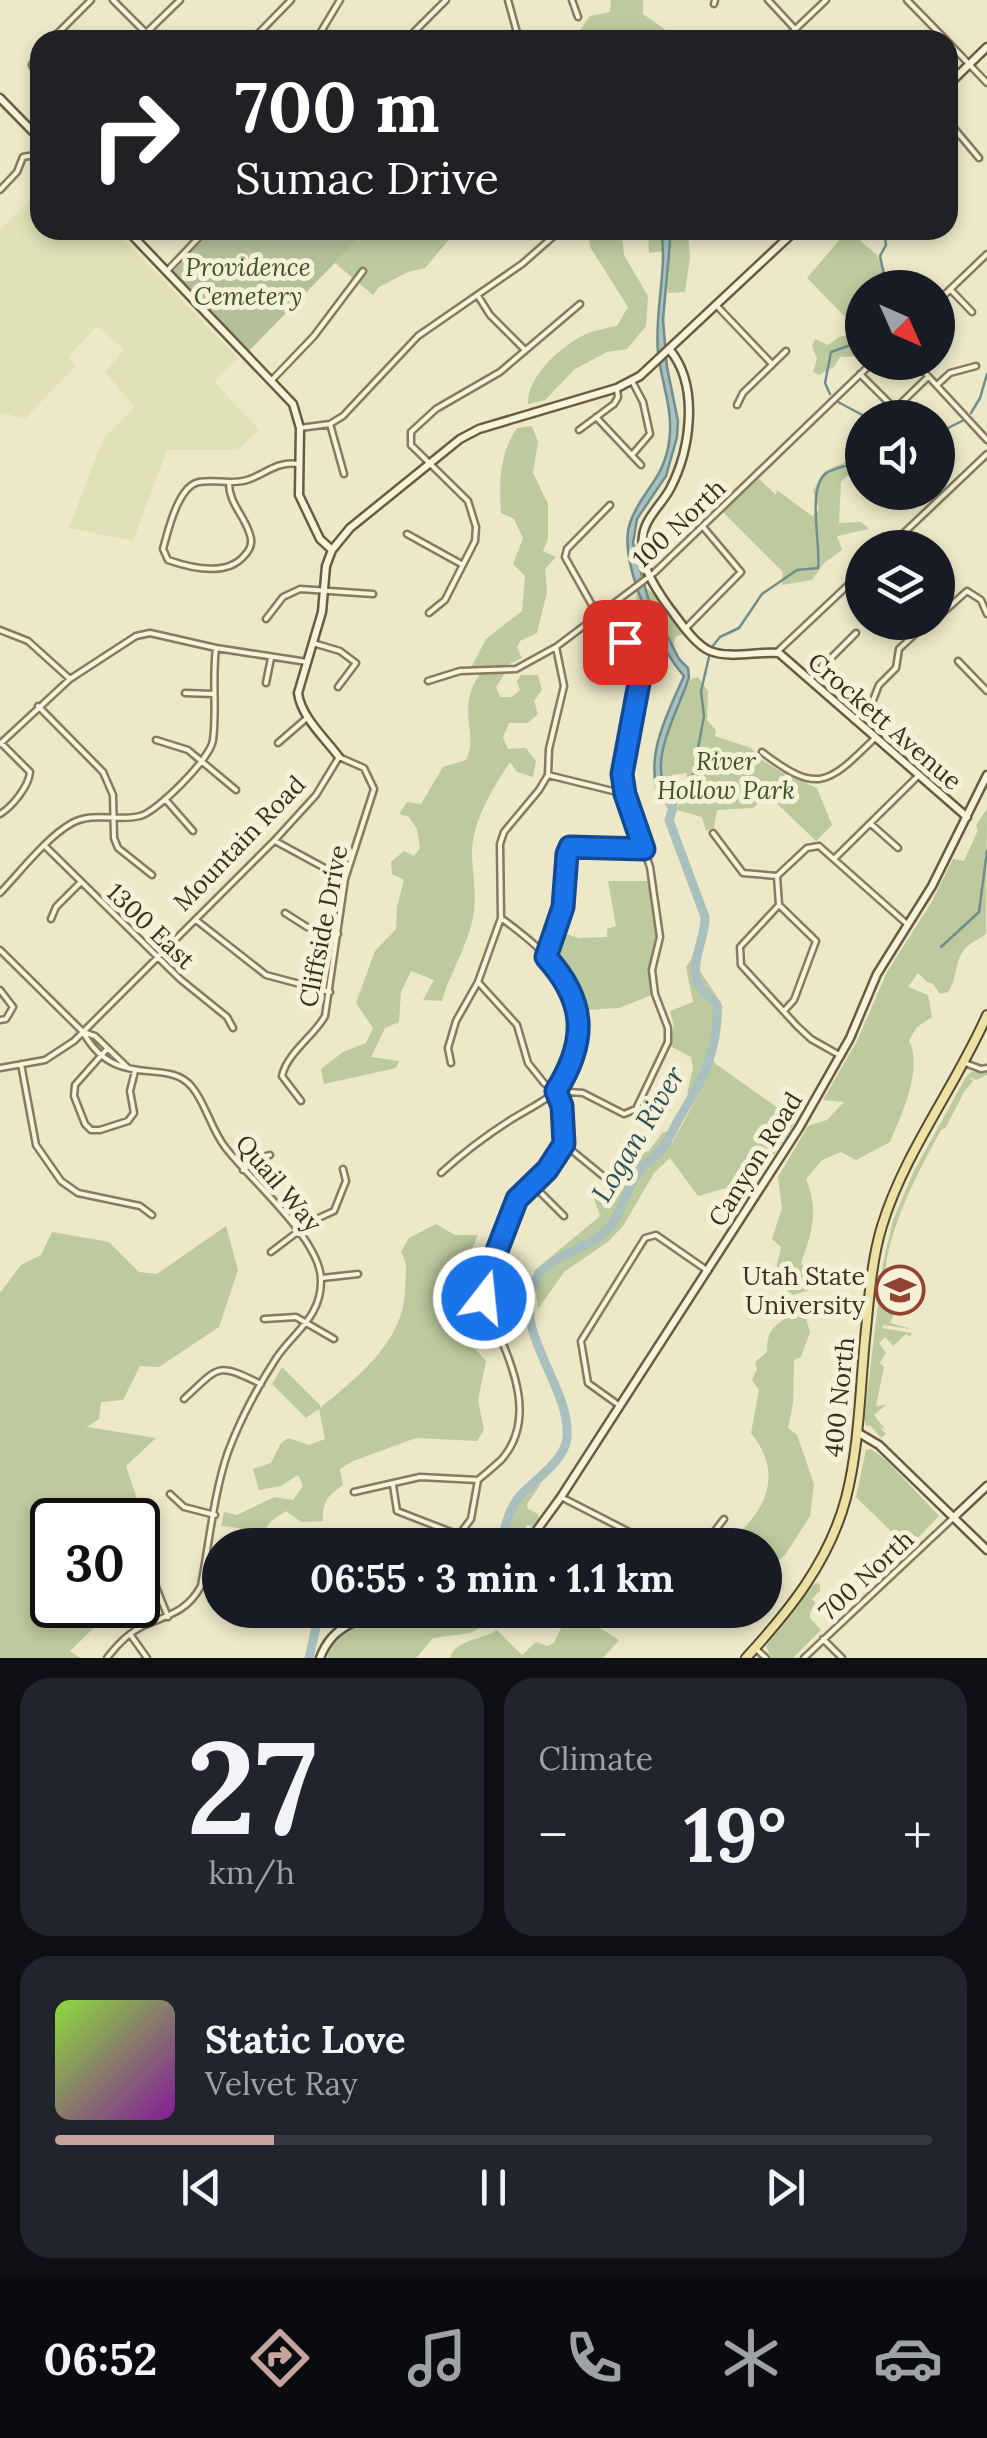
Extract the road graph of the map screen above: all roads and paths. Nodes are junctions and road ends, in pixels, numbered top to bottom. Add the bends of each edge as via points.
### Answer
1 (91, 0) edge
2 (113, 0) edge
3 (180, 0) edge
4 (292, 0) edge
5 (340, 0) edge
6 (446, 0) edge
7 (508, 0) edge
8 (572, 0) edge
9 (768, 0) edge
10 (826, 0) edge
11 (907, 0) edge
12 (578, 18) dead end
13 (795, 29) joint
14 (61, 30) edge
15 (143, 30) edge
16 (149, 30) edge
17 (262, 30) edge
18 (322, 30) edge
19 (416, 30) edge
20 (516, 30) edge
21 (936, 30) edge
22 (987, 47) edge
23 (958, 53) edge
24 (969, 64) junction
25 (958, 75) edge
26 (987, 84) edge
27 (0, 98) edge
28 (30, 129) edge
29 (958, 133) edge
30 (30, 156) edge
31 (979, 158) dead end
32 (0, 190) edge
33 (136, 240) edge
34 (196, 240) edge
35 (549, 240) edge
36 (786, 240) edge
37 (987, 254) edge
38 (363, 270) dead end
39 (166, 272) junction
40 (955, 284) edge
41 (955, 294) edge
42 (478, 296) junction
43 (580, 304) dead end
44 (717, 306) junction
45 (972, 312) dead end
46 (524, 349) junction
47 (670, 350) junction
48 (786, 351) dead end
49 (772, 364) junction
50 (976, 366) dead end
51 (854, 380) edge
52 (866, 380) edge
53 (925, 380) edge
54 (931, 380) edge
55 (271, 381) junction
56 (632, 381) junction
57 (936, 386) junction
58 (617, 388) junction
59 (738, 405) dead end
60 (596, 416) junction
61 (330, 424) junction
62 (300, 428) junction
63 (579, 430) dead end
64 (987, 440) edge
65 (987, 454) edge
66 (632, 455) junction
67 (428, 462) junction
68 (298, 464) junction
69 (641, 465) dead end
70 (344, 474) dead end
71 (230, 484) junction
72 (610, 505) dead end
73 (704, 527) junction
74 (907, 530) edge
75 (407, 534) dead end
76 (332, 550) junction
77 (463, 564) junction
78 (646, 579) junction
79 (845, 588) edge
80 (325, 590) junction
81 (373, 594) dead end
82 (955, 602) edge
83 (606, 607) junction
84 (430, 613) dead end
85 (597, 614) junction
86 (987, 614) edge
87 (266, 619) dead end
88 (686, 628) junction
89 (0, 630) edge
90 (850, 640) edge
91 (909, 640) edge
92 (313, 643) junction
93 (556, 647) junction
94 (216, 648) junction
95 (777, 652) junction
96 (271, 657) junction
97 (958, 661) dead end
98 (307, 662) junction
99 (70, 680) junction
100 (810, 680) junction
101 (428, 681) dead end
102 (266, 683) dead end
103 (338, 688) dead end
104 (987, 691) edge
105 (186, 693) dead end
106 (213, 694) junction
107 (38, 706) junction
108 (308, 717) junction
109 (854, 720) junction
110 (874, 739) junction
111 (156, 740) dead end
112 (0, 744) edge
113 (278, 744) dead end
114 (762, 752) dead end
115 (340, 757) junction
116 (202, 760) junction
117 (548, 774) junction
118 (987, 775) edge
119 (918, 777) junction
120 (236, 790) dead end
121 (625, 794) junction
122 (165, 799) junction
123 (0, 814) edge
124 (114, 816) junction
125 (967, 818) junction
126 (871, 824) junction
127 (193, 832) dead end
128 (713, 833) dead end
129 (274, 840) junction
130 (46, 847) junction
131 (898, 848) dead end
132 (644, 849) junction
133 (835, 858) junction
134 (152, 875) dead end
135 (777, 876) junction
136 (345, 879) junction
137 (81, 882) junction
138 (0, 893) edge
139 (779, 905) junction
140 (285, 913) dead end
141 (51, 918) dead end
142 (501, 918) junction
143 (194, 919) junction
144 (907, 924) junction
145 (338, 934) junction
146 (0, 950) edge
147 (157, 957) junction
148 (546, 957) junction
149 (478, 982) junction
150 (0, 990) edge
151 (330, 992) junction
152 (784, 1012) junction
153 (987, 1014) edge
154 (0, 1020) edge
155 (233, 1028) dead end
156 (83, 1032) junction
157 (107, 1049) junction
158 (101, 1055) junction
159 (841, 1056) junction
160 (451, 1062) dead end
161 (965, 1063) junction
162 (20, 1064) junction
163 (127, 1067) junction
164 (0, 1068) edge
165 (987, 1068) edge
166 (136, 1071) junction
167 (556, 1091) junction
168 (301, 1101) dead end
169 (564, 1144) junction
170 (270, 1155) dead end
171 (343, 1169) dead end
172 (243, 1170) junction
173 (442, 1173) dead end
174 (603, 1176) dead end
175 (532, 1184) junction
176 (152, 1216) dead end
177 (564, 1216) dead end
178 (298, 1232) junction
179 (270, 1252) dead end
180 (708, 1271) junction
181 (358, 1274) dead end
182 (322, 1278) junction
183 (264, 1319) dead end
184 (308, 1323) junction
185 (334, 1338) dead end
186 (261, 1384) junction
187 (184, 1399) dead end
188 (620, 1406) junction
189 (856, 1432) junction
190 (478, 1480) junction
191 (393, 1485) junction
192 (987, 1486) edge
193 (354, 1492) dead end
194 (170, 1494) dead end
195 (561, 1497) junction
196 (215, 1515) junction
197 (953, 1518) junction
198 (724, 1519) dead end
199 (538, 1528) edge
200 (619, 1528) edge
201 (717, 1528) edge
202 (987, 1550) edge
203 (160, 1596) edge
204 (168, 1617) junction
205 (341, 1628) edge
206 (130, 1634) junction
207 (823, 1639) junction
208 (755, 1648) junction
209 (107, 1658) edge
210 (147, 1658) edge
211 (320, 1658) edge
212 (746, 1658) edge
213 (766, 1658) edge
214 (804, 1658) edge
215 (842, 1658) edge

1 - 14 street
2 - 15 street
3 - 16 street
4 - 17 street
5 - 18 street
6 - 19 street
7 - 20 street
8 - 12 street
9 - 13 street
10 - 13 street
11 - 21 street
22 - 24 street
23 - 24 street
24 - 25 street
24 - 26 street
27 - 28 street
29 - 31 street
30 - 32 street
33 - 39 street
34 - 39 street
35 - 42 street
36 - 44 street
37 - 40 street
38 - 55 street
39 - 55 street
41 - 45 street
42 - 46 street
42 - 61 street via 418,336
43 - 46 street
44 - 47 street
44 - 49 street
46 - 67 street via 412,432 411,445
47 - 56 street
47 - 78 street via 682,369 688,437 679,470 643,533
48 - 49 street
49 - 59 street
50 - 57 street via 950,372
51 - 73 street, 100 North
52 - 53 street via 895,409
54 - 57 street
55 - 62 street via 292,404
56 - 58 street
56 - 66 street via 650,434
57 - 64 street
58 - 60 street via 614,404
58 - 67 street via 479,429
60 - 63 street
60 - 66 street
61 - 62 street
61 - 70 street
62 - 68 street
65 - 74 street
66 - 69 street
67 - 76 street
67 - 77 street via 474,514 475,541
68 - 71 street via 277,464
68 - 76 street via 299,494
71 - 71 street via 198,482 188,488 166,536 168,560 222,568 246,555 252,537
72 - 85 street via 564,556
73 - 78 street, 100 North
73 - 88 street via 740,572
75 - 77 street
76 - 80 street
77 - 84 street via 445,600
78 - 83 street, 100 North
78 - 88 street
79 - 95 street
80 - 81 street
80 - 87 street via 291,592
80 - 92 street
82 - 86 street via 967,591
83 - 85 street, 100 North
83 - 121 street via 640,678 624,754
85 - 93 street, 100 North
88 - 95 street, Crockett Avenue via 718,653
89 - 99 street via 28,641
90 - 100 street
91 - 109 street via 899,649 896,668
92 - 98 street
92 - 103 street via 356,662
93 - 101 street, 100 North via 516,669
93 - 117 street via 564,686
94 - 96 street
94 - 99 street via 150,633 136,636
94 - 106 street
95 - 100 street, Crockett Avenue
96 - 98 street
96 - 102 street
97 - 104 street
98 - 108 street via 298,693
99 - 107 street
100 - 109 street, Crockett Avenue
105 - 106 street
106 - 116 street via 213,742
107 - 112 street
107 - 124 street via 103,772
108 - 113 street
108 - 115 street
109 - 110 street, Crockett Avenue
110 - 114 street via 827,778 792,774
110 - 119 street, Crockett Avenue
111 - 116 street
112 - 123 street via 30,772
115 - 129 street, Mountain Road
115 - 136 street, Cliffside Drive via 364,768 374,788
116 - 120 street
116 - 122 street
117 - 121 street
117 - 142 street via 500,844
118 - 125 street, Canyon Road
119 - 125 street, Crockett Avenue
119 - 126 street
121 - 132 street
122 - 124 street via 140,816
122 - 127 street
124 - 130 street via 76,820
124 - 134 street via 118,848
125 - 144 street, Canyon Road
126 - 131 street
126 - 133 street
128 - 135 street via 743,873
129 - 136 street
129 - 143 street, Mountain Road
130 - 137 street, 1300 East
130 - 138 street
132 - 148 street via 570,847 563,907
132 - 167 street via 659,917 652,970 668,1042 632,1114 583,1092
133 - 135 street via 812,845
133 - 144 street
135 - 139 street
136 - 145 street, Cliffside Drive
137 - 141 street
137 - 147 street, 1300 East
139 - 152 street via 816,941
139 - 152 street via 738,956
140 - 145 street
142 - 148 street
142 - 149 street
143 - 147 street, Mountain Road
143 - 151 street via 266,975
144 - 159 street, Canyon Road
145 - 151 street, Cliffside Drive
146 - 156 street
147 - 155 street, 1300 East
147 - 156 street, Mountain Road
148 - 167 street via 572,992 580,1028
149 - 160 street via 456,1021
149 - 167 street via 517,1025 533,1072
150 - 154 street via 13,1007
151 - 168 street, Cliffside Drive via 326,1016 284,1067 285,1084
152 - 159 street
153 - 161 main road, 400 North
156 - 157 street, Quail Way
156 - 158 street, Quail Way
156 - 162 street, Mountain Road via 56,1054
157 - 158 street
157 - 163 street, Quail Way
158 - 163 street, Quail Way
158 - 166 street via 75,1085 91,1130 128,1121
159 - 180 street, Canyon Road
161 - 165 street
161 - 189 main road, 400 North via 882,1227
162 - 164 street, Mountain Road
162 - 176 street via 36,1144 62,1181 78,1193 140,1206
163 - 166 street, Quail Way
166 - 172 street, Quail Way via 172,1074 194,1088
167 - 169 street
167 - 173 street via 472,1144
169 - 174 street
169 - 175 street
170 - 172 street
171 - 178 street via 346,1181 334,1211
172 - 178 street, Quail Way
175 - 177 street
175 - 190 street via 517,1199 484,1284 519,1390 518,1428 503,1458
178 - 179 street
178 - 182 street, Quail Way
180 - 188 street, Canyon Road
180 - 188 street via 656,1235 645,1238 581,1341 588,1382
181 - 182 street
182 - 184 street
183 - 184 street via 288,1315
184 - 185 street
184 - 186 street
186 - 187 street via 223,1368
186 - 196 street via 228,1454
188 - 195 street, Canyon Road
189 - 197 street via 879,1444
189 - 208 main road, 400 North via 846,1497 827,1549 787,1613
190 - 191 street via 436,1476
190 - 191 street via 471,1519 452,1535 397,1511
191 - 193 street
192 - 197 street
194 - 196 street via 184,1507
195 - 199 street, Canyon Road
195 - 200 street
196 - 204 street via 201,1586
197 - 202 street
197 - 207 street, 700 North
198 - 201 street
203 - 204 street
204 - 206 street
205 - 211 street
206 - 209 street
206 - 210 street
207 - 214 street, 700 North
207 - 215 street
208 - 212 main road, 400 North
208 - 213 street

